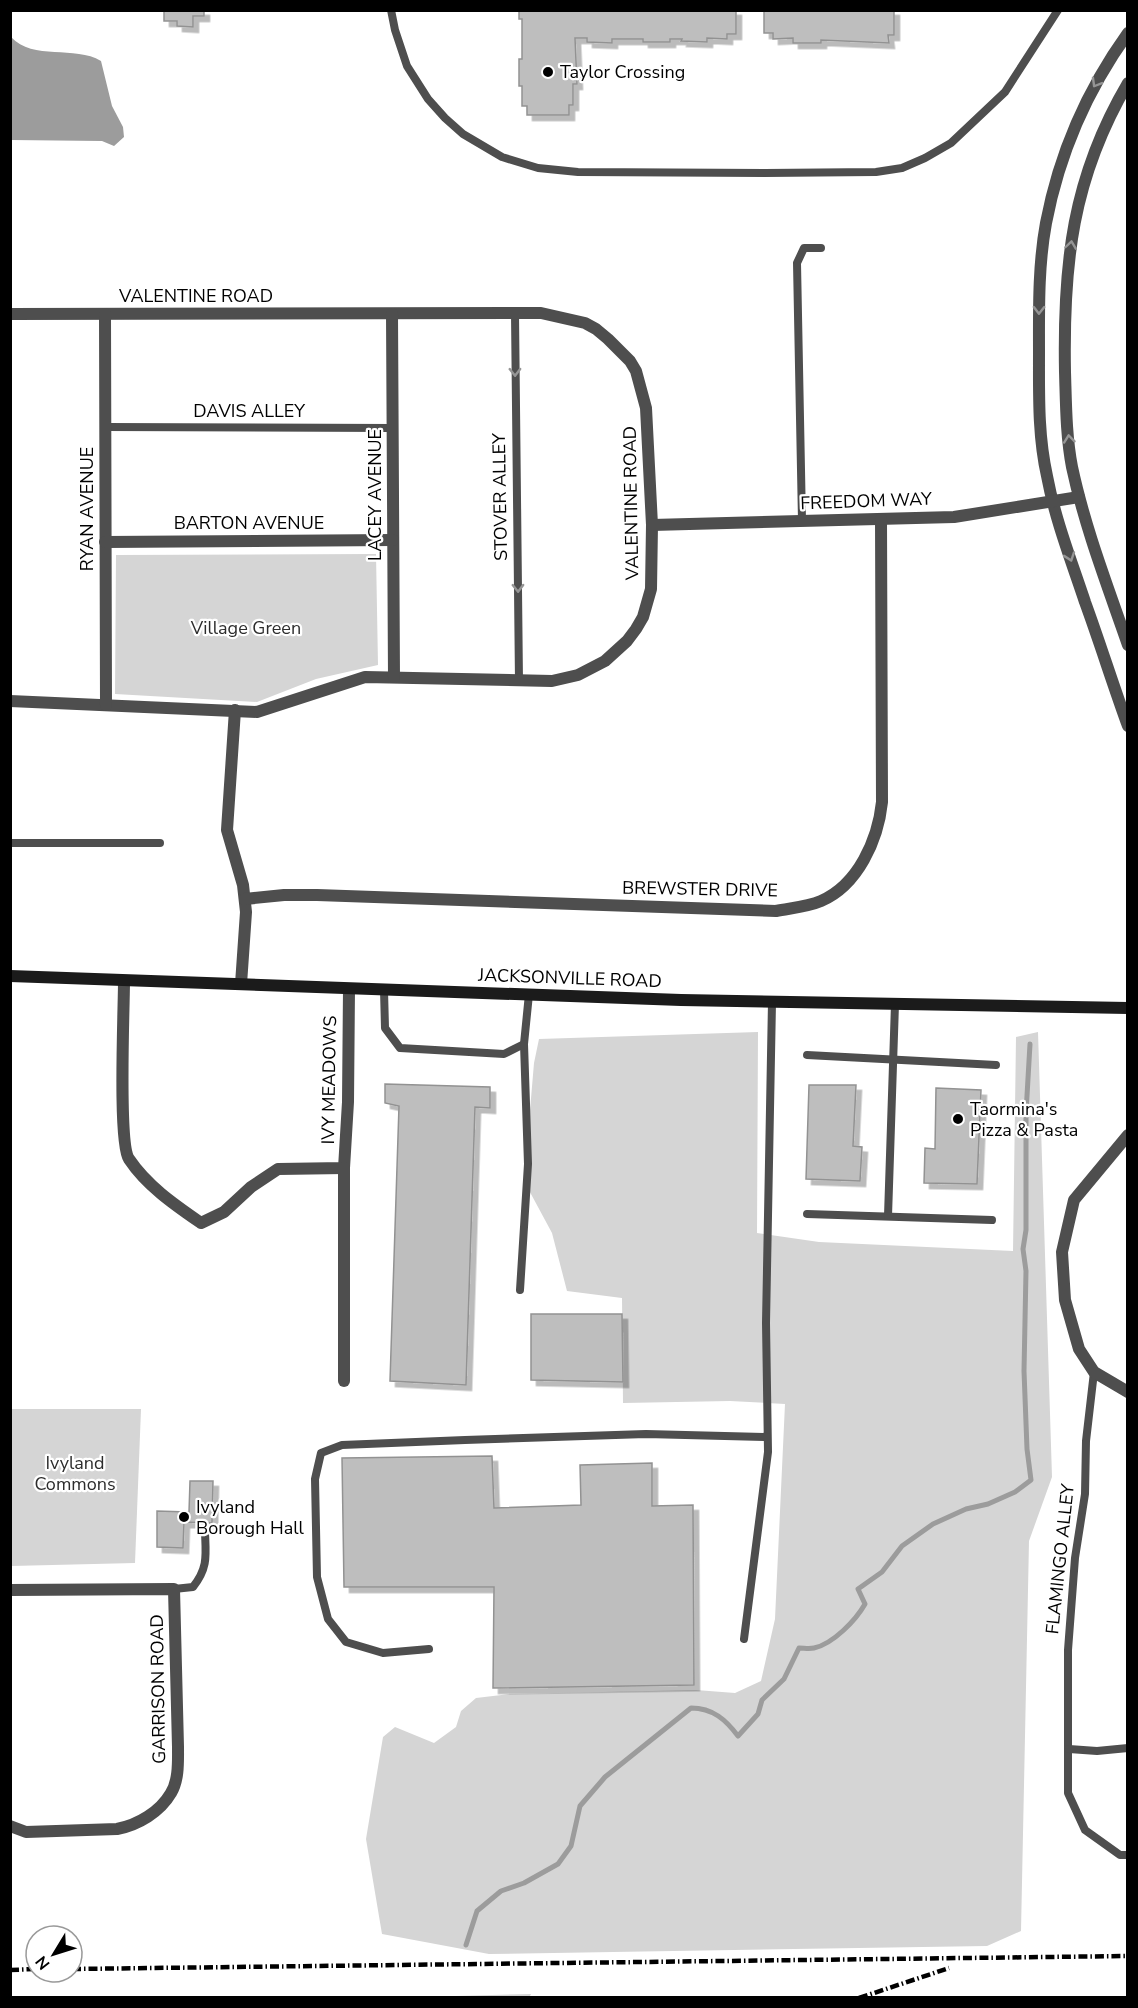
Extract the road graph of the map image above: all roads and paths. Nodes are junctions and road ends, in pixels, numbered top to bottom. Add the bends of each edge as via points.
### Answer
1 (391, 10) edge
2 (1058, 10) edge
3 (1128, 33) edge
4 (1128, 83) edge
5 (821, 248) dead end
6 (10, 314) edge
7 (105, 314) junction
8 (392, 314) junction
9 (515, 314) junction
10 (105, 427) junction
11 (393, 428) junction
12 (1079, 497) junction
13 (1053, 501) junction
14 (881, 519) junction
15 (802, 521) junction
16 (652, 525) junction
17 (393, 540) junction
18 (105, 542) junction
19 (1128, 645) edge
20 (394, 677) junction
21 (519, 681) junction
22 (10, 701) edge
23 (106, 705) junction
24 (235, 710) junction
25 (1128, 726) edge
26 (10, 843) edge
27 (160, 843) dead end
28 (245, 899) junction
29 (10, 976) edge
30 (124, 981) junction
31 (241, 984) junction
32 (349, 989) junction
33 (384, 990) junction
34 (529, 994) junction
35 (772, 1002) junction
36 (895, 1004) junction
37 (1128, 1008) edge
38 (524, 1044) junction
39 (807, 1055) dead end
40 (893, 1058) junction
41 (996, 1065) dead end
42 (1128, 1135) edge
43 (344, 1168) junction
44 (807, 1214) dead end
45 (888, 1216) junction
46 (992, 1220) dead end
47 (520, 1290) dead end
48 (1094, 1372) junction
49 (344, 1381) dead end
50 (1128, 1392) edge
51 (767, 1437) junction
52 (205, 1533) dead end
53 (174, 1589) junction
54 (10, 1590) edge
55 (744, 1639) dead end
56 (429, 1649) dead end
57 (1128, 1748) edge
58 (1070, 1749) junction
59 (10, 1826) edge
60 (1128, 1855) edge

1 - 2 lane via 407,66 428,99 464,134 502,157 538,168 578,172 765,173 876,172 902,168 925,158 951,142 1005,92
3 -> 13 street via 1094,86 1069,140 1046,224 1040,284 1039,414
12 -> 4 street via 1066,410 1068,265 1088,166 1100,134
5 - 15 lane via 804,248 797,263
6 - 7 street, VALENTINE ROAD
7 - 8 street, VALENTINE ROAD
7 - 10 street, RYAN AVENUE
8 - 9 street, VALENTINE ROAD
8 - 11 street, LACEY AVENUE
9 - 16 street, VALENTINE ROAD via 541,313 590,326 619,349 636,371 646,408
9 -> 21 lane, STOVER ALLEY
10 - 11 lane, DAVIS ALLEY
10 - 18 street, RYAN AVENUE
11 - 17 street, LACEY AVENUE
12 - 13 street, FREEDOM WAY
12 - 19 street
13 - 14 street, FREEDOM WAY via 954,517
13 -> 25 street
14 - 15 street, FREEDOM WAY
14 - 28 street, BREWSTER DRIVE via 881,818 865,858 851,880 822,901 776,911 317,895
15 - 16 street, FREEDOM WAY
16 - 21 street, VALENTINE ROAD via 648,603 627,641 605,661 578,675 552,681
17 - 18 street, BARTON AVENUE
17 - 20 street, LACEY AVENUE
18 - 23 street, RYAN AVENUE
20 - 21 street, VALENTINE ROAD
20 - 24 street, VALENTINE ROAD via 365,677 257,712
22 - 23 street, VALENTINE ROAD
23 - 24 street, VALENTINE ROAD
24 - 28 street via 227,831
26 - 27 lane
28 - 31 street
29 - 30 main road, JACKSONVILLE ROAD
30 - 31 main road, JACKSONVILLE ROAD
30 - 43 street, IVY MEADOWS via 123,1122 127,1158 163,1197 201,1223 224,1212 278,1169
31 - 32 main road, JACKSONVILLE ROAD
32 - 33 main road, JACKSONVILLE ROAD
32 - 43 street, IVY MEADOWS
33 - 34 main road, JACKSONVILLE ROAD
33 - 38 lane via 385,1028 400,1048 504,1054
34 - 35 main road, JACKSONVILLE ROAD
34 - 38 lane
35 - 36 main road, JACKSONVILLE ROAD
35 - 51 lane
36 - 37 main road, JACKSONVILLE ROAD
36 - 40 lane
38 - 47 lane via 528,1164
39 - 40 lane
40 - 41 lane
40 - 45 lane
42 - 48 street via 1074,1200 1062,1252 1065,1300 1079,1348
43 - 49 street
44 - 45 lane
45 - 46 lane
48 - 50 street
48 - 58 lane, FLAMINGO ALLEY via 1069,1638
51 - 55 lane
51 - 56 lane via 646,1434 465,1440 342,1445 321,1453 315,1479 317,1577 328,1619 346,1642 383,1653
52 - 53 lane via 202,1575 193,1587
53 - 54 street
53 - 59 street, GARRISON ROAD via 178,1769 171,1793 141,1821 117,1830 26,1832
57 - 58 lane
58 - 60 lane, FLAMINGO ALLEY via 1068,1793 1085,1830 1120,1855

